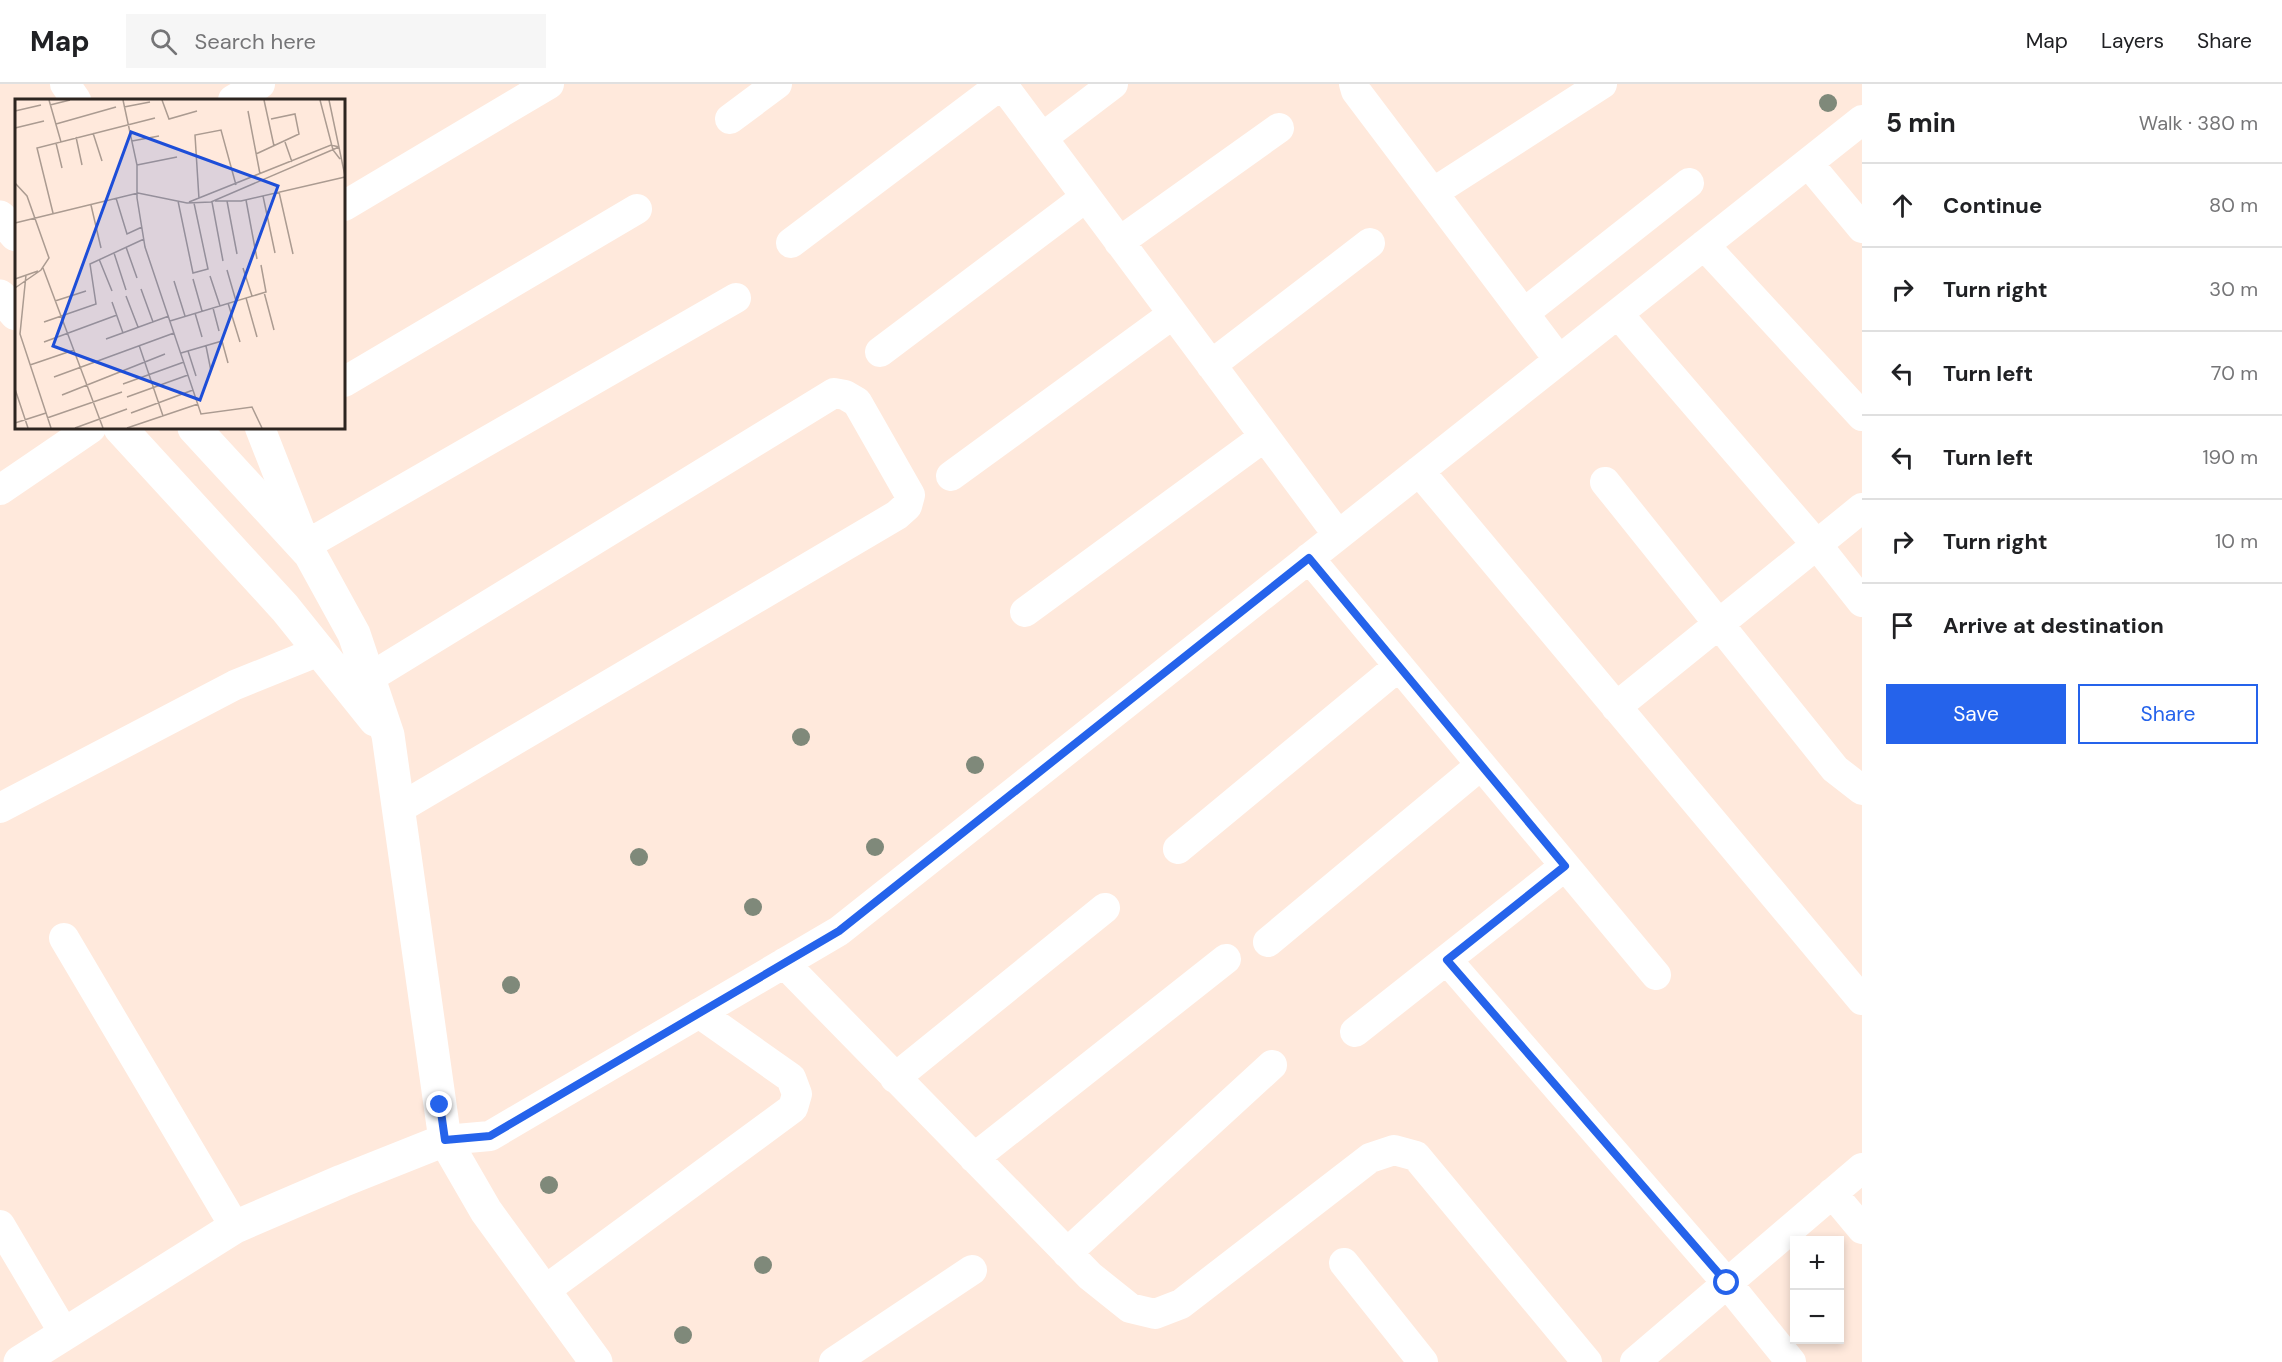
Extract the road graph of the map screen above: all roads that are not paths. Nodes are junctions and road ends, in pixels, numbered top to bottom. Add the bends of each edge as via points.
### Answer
1 (65, 84) edge
2 (260, 84) edge
3 (549, 84) edge
4 (777, 84) edge
5 (1002, 84) edge
6 (1113, 84) edge
7 (1354, 84) edge
8 (1602, 84) edge
9 (75, 99) edge
10 (235, 99) edge
11 (730, 120) dead end
12 (1862, 120) edge
13 (1279, 128) dead end
14 (1042, 138) junction
15 (1808, 163) junction
16 (1689, 183) dead end
17 (1434, 192) junction
18 (1086, 197) junction
19 (345, 205) edge
20 (637, 209) dead end
21 (0, 217) edge
22 (1862, 228) edge
23 (15, 234) edge
24 (1119, 242) junction
25 (791, 243) dead end
26 (1370, 243) dead end
27 (1704, 245) junction
28 (0, 296) edge
29 (736, 298) dead end
30 (15, 313) edge
31 (1524, 313) junction
32 (1173, 314) junction
33 (1618, 314) junction
34 (880, 351) dead end
35 (1559, 360) junction
36 (1211, 365) junction
37 (345, 381) edge
38 (1862, 416) edge
39 (90, 429) edge
40 (121, 429) edge
41 (195, 429) edge
42 (262, 429) edge
43 (1264, 437) junction
44 (1419, 471) junction
45 (951, 476) dead end
46 (1605, 482) dead end
47 (0, 490) edge
48 (1862, 508) edge
49 (1338, 535) junction
50 (1817, 544) junction
51 (308, 550) junction
52 (1309, 558) junction
53 (1862, 602) edge
54 (1025, 612) dead end
55 (1719, 625) junction
56 (319, 651) junction
57 (1399, 666) junction
58 (369, 678) junction
59 (1616, 707) junction
60 (388, 735) junction
61 (1481, 765) junction
62 (1862, 790) edge
63 (0, 808) edge
64 (398, 809) junction
65 (1178, 849) dead end
66 (1565, 866) junction
67 (1106, 908) dead end
68 (64, 938) dead end
69 (1268, 942) dead end
70 (1226, 959) dead end
71 (1447, 960) junction
72 (784, 963) junction
73 (1656, 975) dead end
74 (1862, 1000) edge
75 (699, 1013) junction
76 (1356, 1032) dead end
77 (1272, 1065) dead end
78 (895, 1078) junction
79 (445, 1140) junction
80 (974, 1158) junction
81 (1862, 1168) edge
82 (1832, 1193) junction
83 (0, 1225) edge
84 (235, 1227) junction
85 (1862, 1229) edge
86 (1067, 1253) junction
87 (1344, 1263) dead end
88 (972, 1270) dead end
89 (1727, 1283) junction
90 (544, 1291) junction
91 (64, 1333) junction
92 (20, 1362) edge
93 (596, 1362) edge
94 (834, 1362) edge
95 (1423, 1362) edge
96 (1587, 1362) edge
97 (1635, 1362) edge
98 (1791, 1362) edge

1 - 9 street
2 - 10 street
3 - 19 street
4 - 11 street
5 - 14 street
5 - 25 street
6 - 14 street
7 - 17 street
8 - 17 street
12 - 15 street
13 - 24 street
14 - 18 street
15 - 22 street
15 - 27 street
16 - 31 street
17 - 31 street
18 - 24 street
18 - 34 street
20 - 37 street
21 - 23 street
24 - 32 street
26 - 36 street
27 - 33 street
27 - 38 street
28 - 30 street
29 - 51 street
31 - 35 street
32 - 36 street
32 - 45 street
33 - 35 street
33 - 50 street
35 - 44 street
36 - 43 street
39 - 47 street
40 - 56 street via 285,608
41 - 51 street
42 - 51 street
43 - 49 street
43 - 54 street
44 - 49 street
44 - 59 street
46 - 55 street
48 - 50 street
49 - 52 street
50 - 53 street
50 - 55 street
51 - 58 street via 354,634
52 - 57 street
52 - 72 street via 839,931
55 - 59 street
55 - 62 street via 1835,769
56 - 60 street
56 - 63 street via 235,685
57 - 61 street
57 - 65 street
58 - 60 street
58 - 64 street via 834,393 856,402 910,495 907,506 897,515
59 - 74 street
60 - 64 street
61 - 66 street
61 - 69 street
64 - 79 street
66 - 71 street
66 - 73 street
67 - 78 street
68 - 84 street
70 - 80 street
71 - 76 street
71 - 89 street
72 - 75 street
72 - 78 street
75 - 79 street via 490,1136
75 - 90 street via 791,1078 797,1094 793,1108
77 - 86 street
78 - 80 street
79 - 84 street
79 - 90 street via 486,1211
80 - 86 street
81 - 82 street
82 - 85 street
82 - 89 street
83 - 91 street
84 - 91 street
86 - 96 street via 1130,1308 1155,1314 1181,1304 1370,1158 1394,1150 1416,1156
87 - 95 street
88 - 94 street
89 - 97 street
89 - 98 street
90 - 93 street
91 - 92 street

